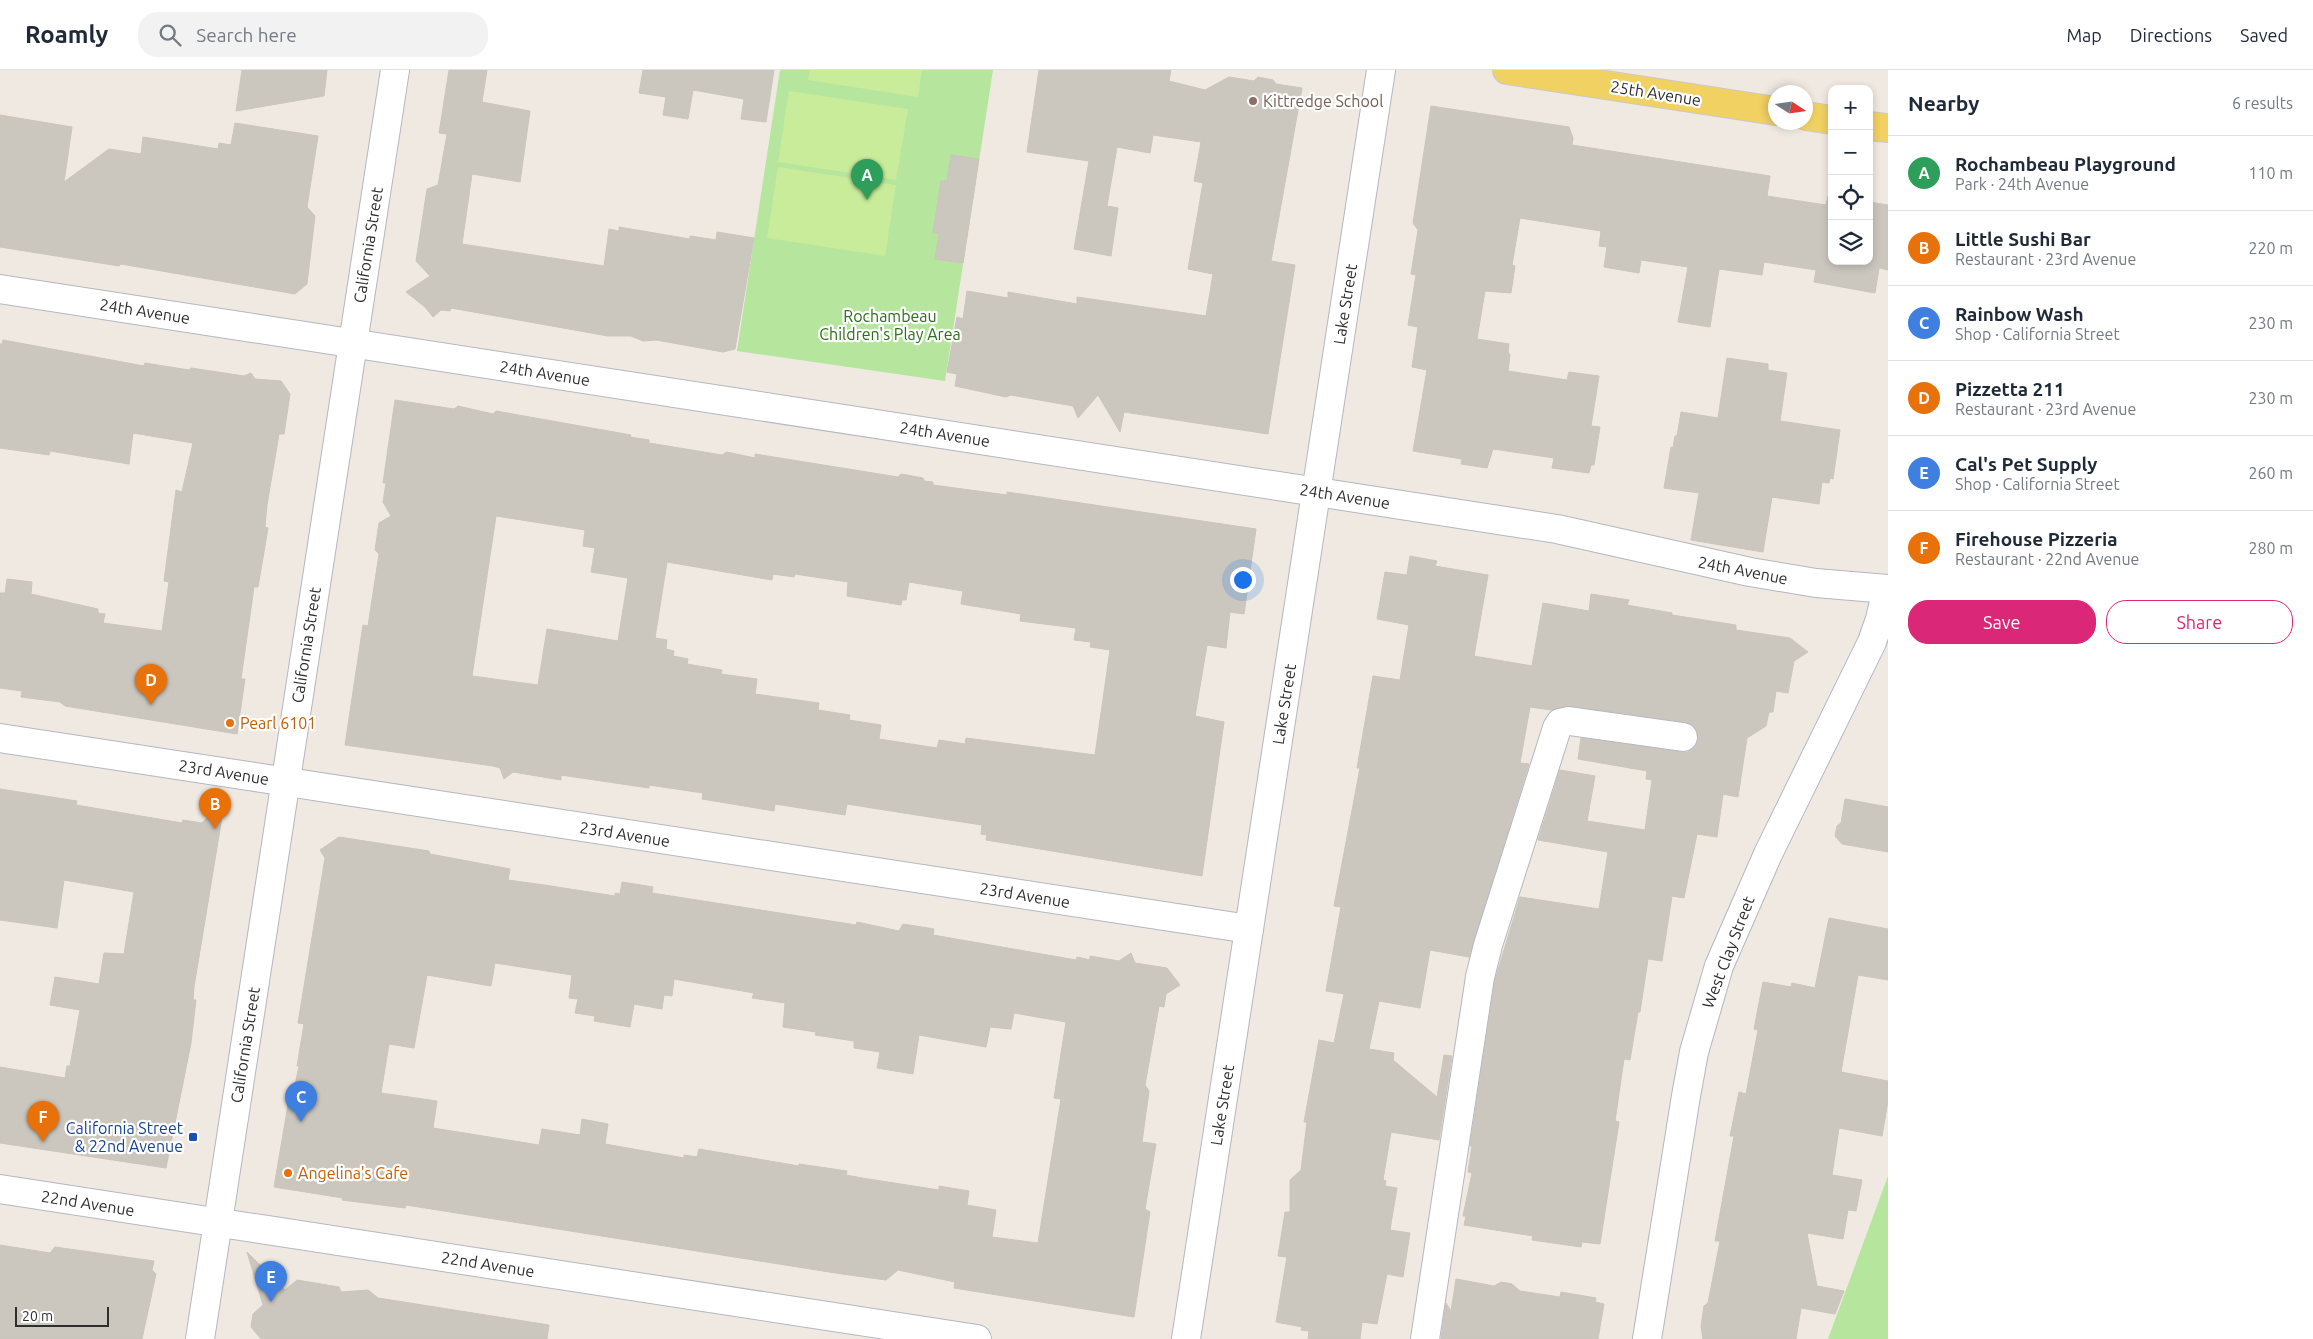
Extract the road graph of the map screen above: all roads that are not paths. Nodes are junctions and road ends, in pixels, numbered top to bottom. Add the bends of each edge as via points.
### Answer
1 (395, 70) edge
2 (1381, 70) edge
3 (1507, 70) edge
4 (1768, 110) edge
5 (1813, 117) edge
6 (1828, 119) edge
7 (1873, 126) edge
8 (1888, 128) edge
9 (0, 289) edge
10 (353, 343) junction
11 (1316, 491) junction
12 (1888, 589) edge
13 (1683, 737) dead end
14 (0, 738) edge
15 (286, 782) junction
16 (1249, 929) junction
17 (0, 1189) edge
18 (218, 1222) junction
19 (200, 1339) edge
20 (977, 1339) edge
21 (1186, 1339) edge
22 (1424, 1339) edge
23 (1648, 1339) edge

1 - 10 street, California Street
2 - 11 street, Lake Street
3 - 4 main road, 25th Avenue
5 - 6 main road
7 - 8 main road
9 - 10 street, 24th Avenue
10 - 11 street, 24th Avenue
10 - 15 street, California Street
11 - 12 street, 24th Avenue via 1590,535 1685,559 1783,578
11 - 16 street, Lake Street
12 - 23 street, West Clay Street via 1872,642 1764,863 1719,966 1687,1087
13 - 22 street via 1569,720 1557,728 1480,977
14 - 15 street, 23rd Avenue
15 - 16 street, 23rd Avenue
15 - 18 street, California Street
16 - 21 street, Lake Street
17 - 18 street, 22nd Avenue
18 - 19 street, California Street
18 - 20 street, 22nd Avenue

